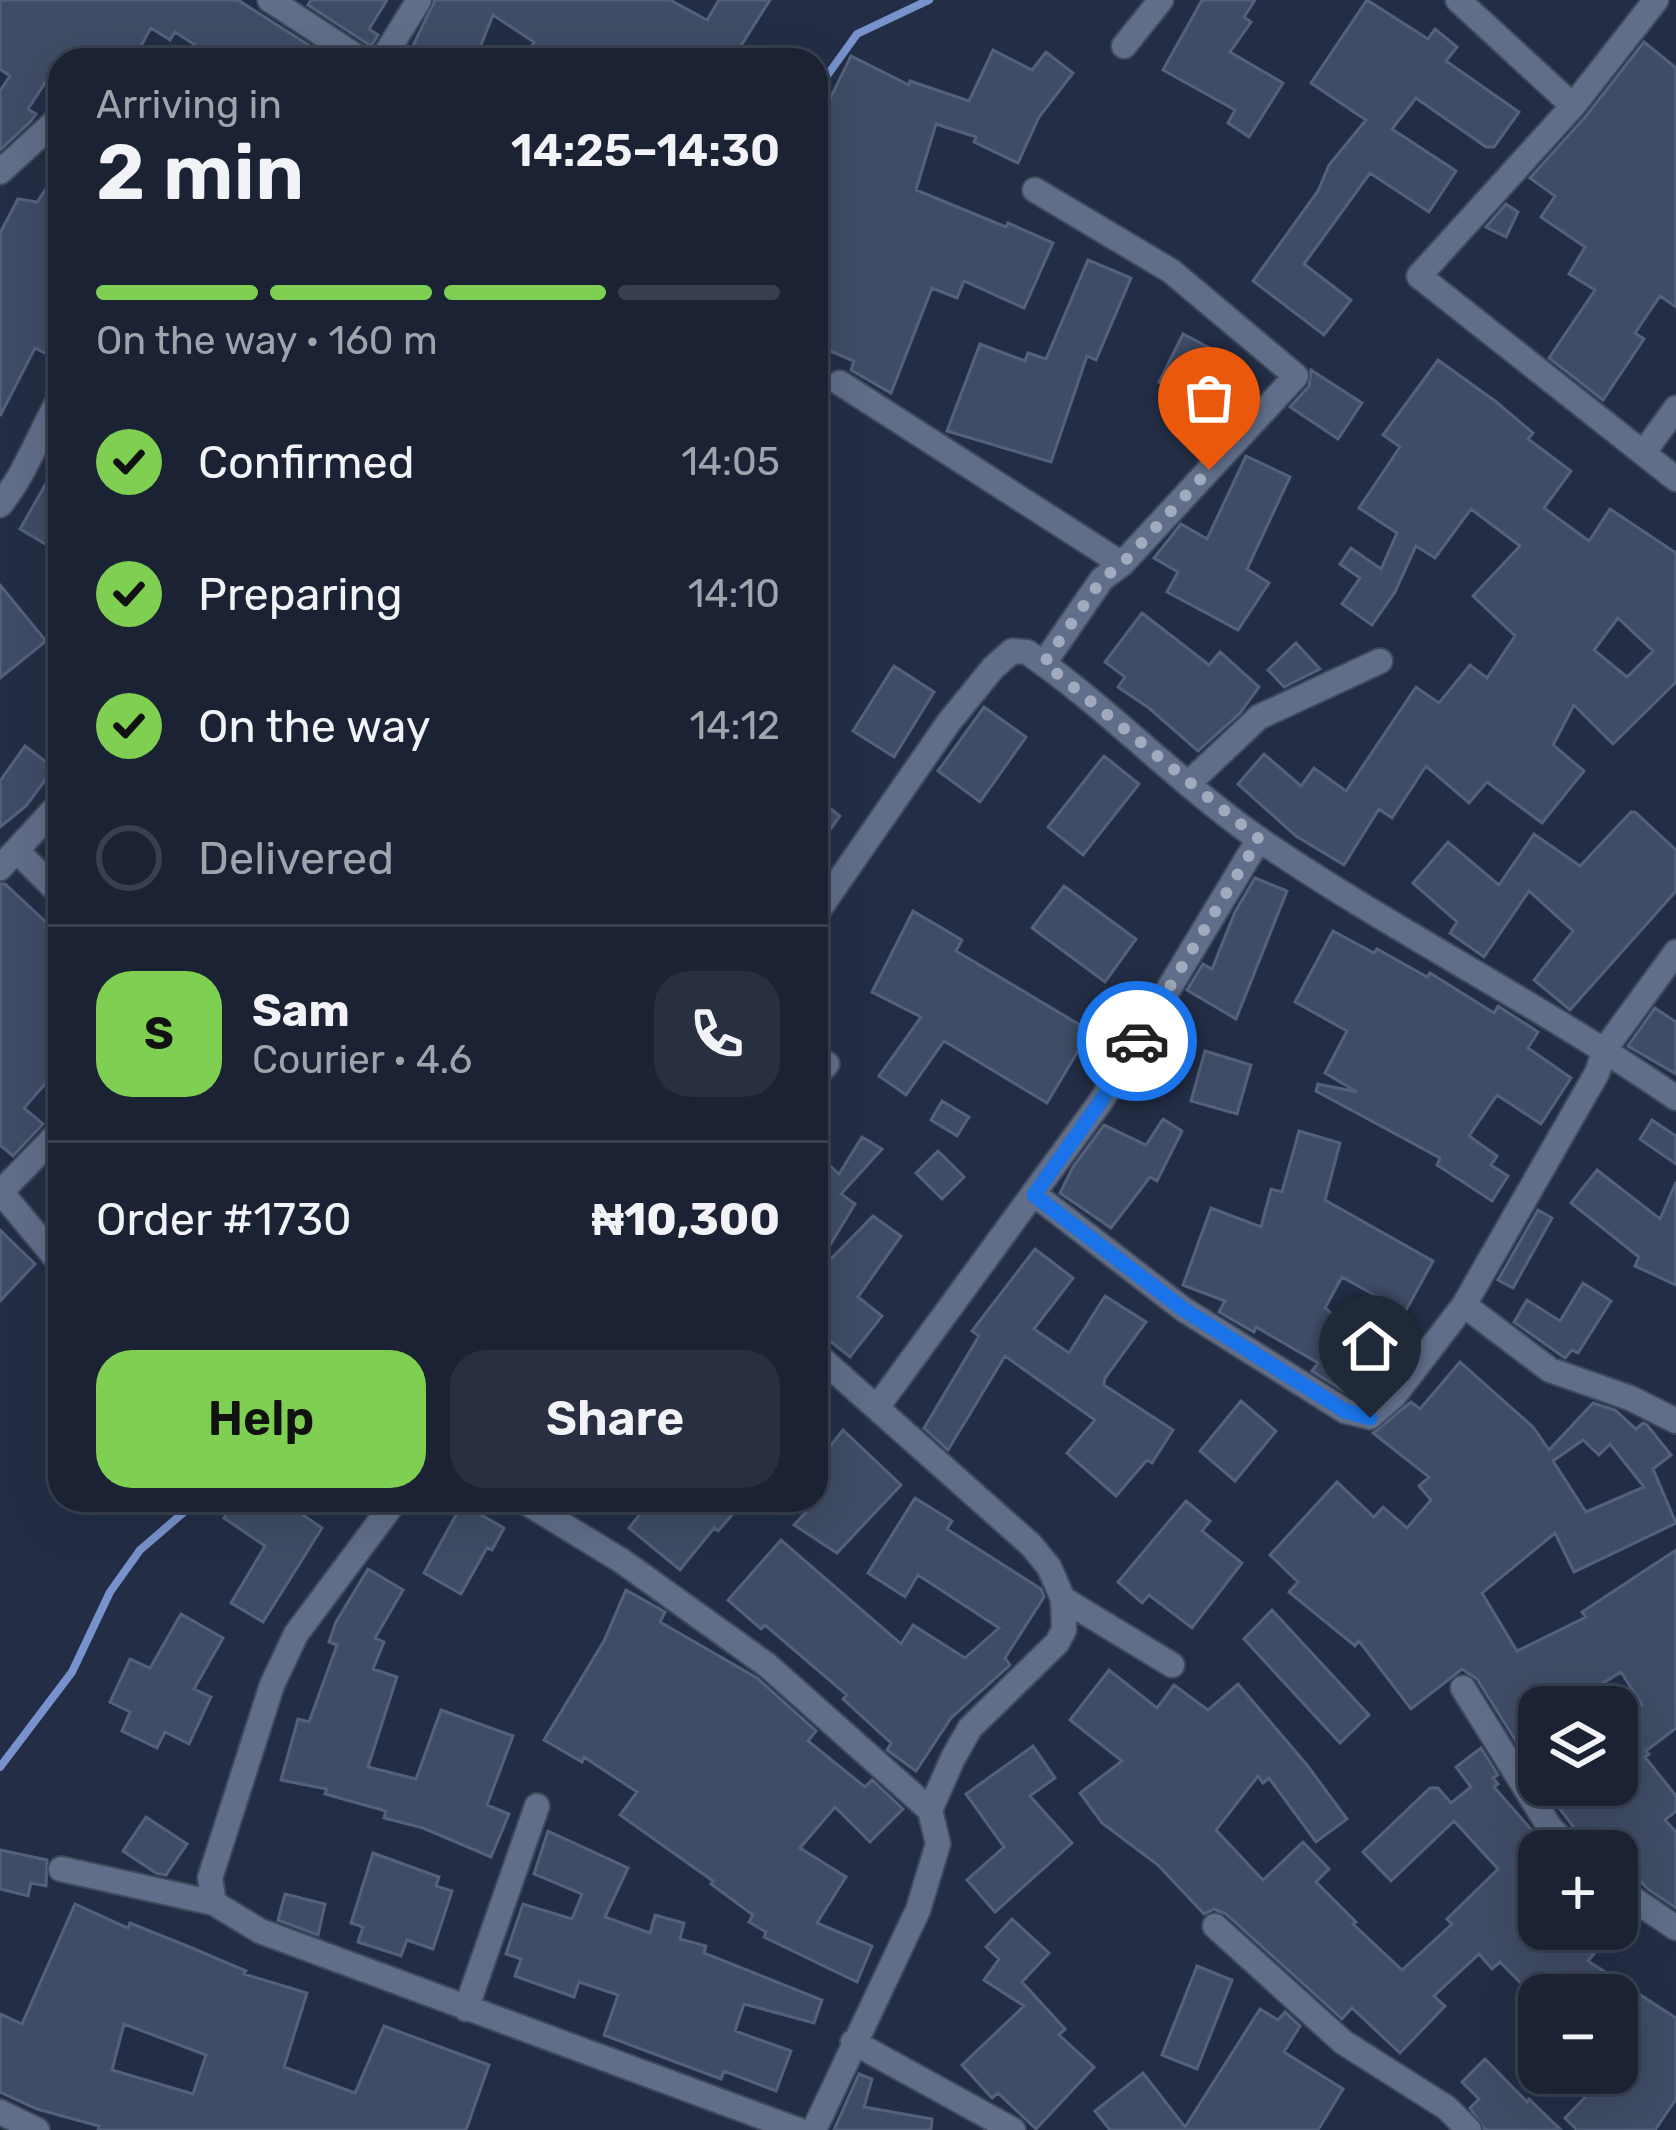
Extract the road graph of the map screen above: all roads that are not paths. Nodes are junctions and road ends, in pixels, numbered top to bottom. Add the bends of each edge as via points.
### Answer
1 (270, 0) edge
2 (419, 0) edge
3 (1161, 0) edge
4 (1458, 0) edge
5 (1656, 0) edge
6 (1124, 46) dead end
7 (344, 48) edge
8 (389, 48) edge
9 (1573, 106) junction
10 (48, 128) edge
11 (0, 172) edge
12 (1034, 190) dead end
13 (840, 383) dead end
14 (1676, 408) edge
15 (48, 419) edge
16 (1644, 452) junction
17 (1676, 479) edge
18 (0, 505) edge
19 (1122, 564) junction
20 (1380, 662) dead end
21 (1044, 663) junction
22 (1190, 782) junction
23 (48, 816) edge
24 (1259, 839) junction
25 (9, 860) edge
26 (48, 886) edge
27 (828, 897) edge
28 (1676, 952) edge
29 (1605, 1049) junction
30 (1676, 1098) edge
31 (48, 1143) edge
32 (0, 1192) edge
33 (1034, 1195) junction
34 (48, 1249) edge
35 (1464, 1305) junction
36 (828, 1364) edge
37 (878, 1406) junction
38 (1676, 1421) edge
39 (387, 1512) edge
40 (542, 1512) edge
41 (1063, 1599) junction
42 (1172, 1664) dead end
43 (1463, 1688) dead end
44 (537, 1806) dead end
45 (930, 1810) junction
46 (1553, 1830) edge
47 (61, 1869) dead end
48 (1638, 1902) edge
49 (214, 1903) junction
50 (1215, 1926) dead end
51 (1676, 1928) edge
52 (466, 2009) junction
53 (853, 2042) junction
54 (0, 2112) edge
55 (38, 2130) edge
56 (798, 2130) edge
57 (814, 2130) edge
58 (1013, 2130) edge
59 (1469, 2130) edge

1 - 7 street
2 - 8 street
3 - 6 street
4 - 9 street
5 - 9 street
9 - 16 street via 1419,276
10 - 11 street
12 - 19 street via 1172,272 1296,376
13 - 19 street
14 - 16 street
15 - 18 street via 22,478
16 - 17 street
19 - 21 street via 1102,579
20 - 22 street via 1259,717
21 - 22 street
21 - 27 street via 1012,651 993,668
22 - 24 street
23 - 25 street
24 - 29 street
24 - 33 street via 1101,1101
25 - 26 street
28 - 29 street
29 - 30 street
29 - 35 street
31 - 32 street
32 - 34 street
33 - 35 street via 1183,1309 1362,1418 1394,1396
33 - 37 street
35 - 38 street via 1550,1370
36 - 37 street
37 - 41 street via 1031,1545
39 - 49 street via 296,1634 272,1685 210,1878
40 - 45 street via 767,1665
41 - 42 street
41 - 45 street via 1058,1643 970,1728
43 - 46 street
44 - 52 street
45 - 53 street via 938,1844 918,1910
47 - 49 street
48 - 51 street
49 - 52 street via 260,1931
50 - 59 street via 1343,2042
52 - 56 street
53 - 57 street
53 - 58 street
54 - 55 street

